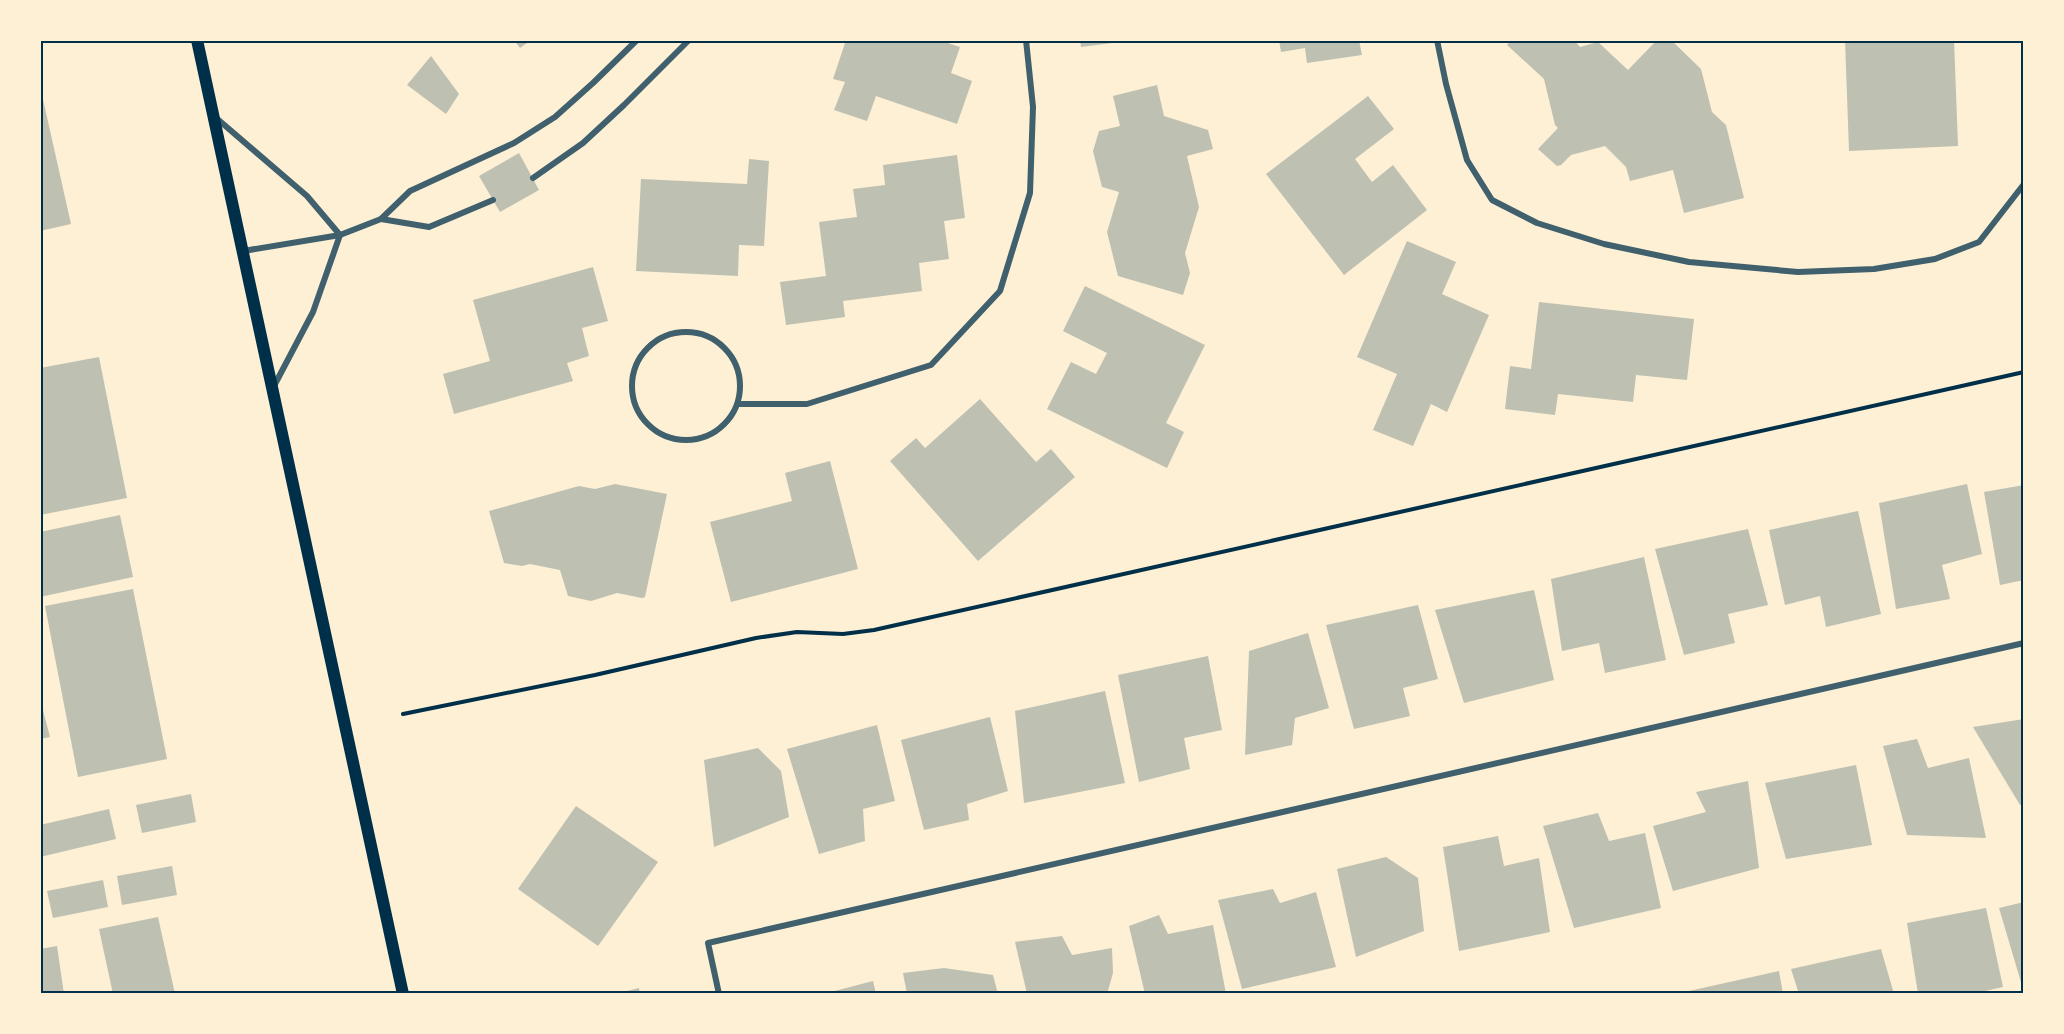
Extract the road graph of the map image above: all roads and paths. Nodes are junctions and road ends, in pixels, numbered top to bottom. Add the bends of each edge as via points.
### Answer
1 (197, 40) edge
2 (637, 40) edge
3 (689, 40) edge
4 (1026, 40) edge
5 (1437, 40) edge
6 (212, 114) junction
7 (532, 178) dead end
8 (2024, 184) edge
9 (493, 200) dead end
10 (381, 219) junction
11 (340, 235) junction
12 (242, 251) junction
13 (2024, 372) edge
14 (272, 389) junction
15 (738, 404) junction
16 (2024, 643) edge
17 (403, 714) dead end
18 (403, 993) edge
19 (719, 993) edge

1 - 6 main road
2 - 10 street via 555,117 514,143 410,191
3 - 7 street via 583,143
4 - 15 street via 1033,107 1030,193 1000,291 931,364 807,404
5 - 8 street via 1467,160 1492,200 1538,223 1604,244 1689,262 1798,272 1874,269 1935,259 1979,242
6 - 11 street via 307,196
6 - 12 main road
9 - 10 street via 429,227
10 - 11 street
11 - 12 street
11 - 14 street via 313,312
12 - 14 main road
13 - 17 path via 873,630 843,634 797,632 756,638
14 - 18 main road
15 - 15 street via 738,369 718,341 702,333 666,335 638,359 632,377 632,396 638,413 665,437 683,441 716,432 730,420
16 - 19 street via 708,943

